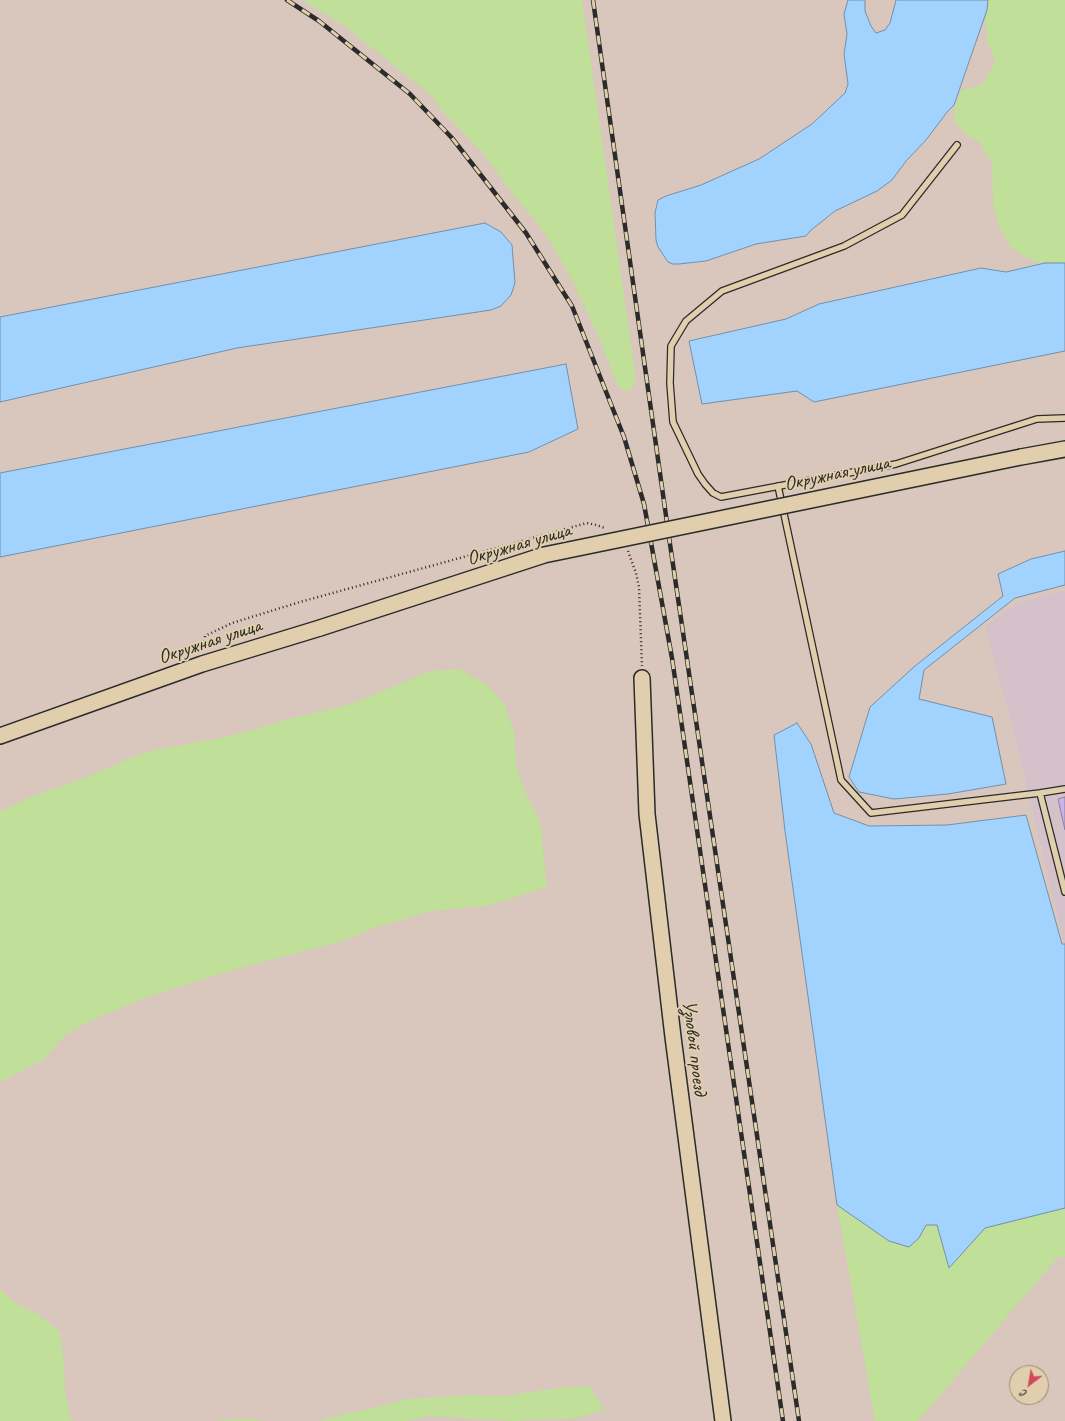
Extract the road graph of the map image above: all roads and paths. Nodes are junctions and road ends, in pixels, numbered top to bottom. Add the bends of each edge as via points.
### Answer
1 (957, 145) dead end
2 (1065, 418) edge
3 (1065, 449) edge
4 (778, 486) junction
5 (642, 678) dead end
6 (0, 736) edge
7 (1065, 789) edge
8 (1040, 793) junction
9 (1065, 892) edge
10 (723, 1421) edge

1 - 4 lane via 902,215 844,246 722,291 686,321 671,346 673,422 705,484 721,497
2 - 4 lane via 1037,419 896,464
3 - 6 main road, Окружная улица, bridge via 544,555 202,664
4 - 8 lane via 841,780 871,813
5 - 10 main road, Узловой проезд via 647,814 672,1037
7 - 8 lane
8 - 9 lane

